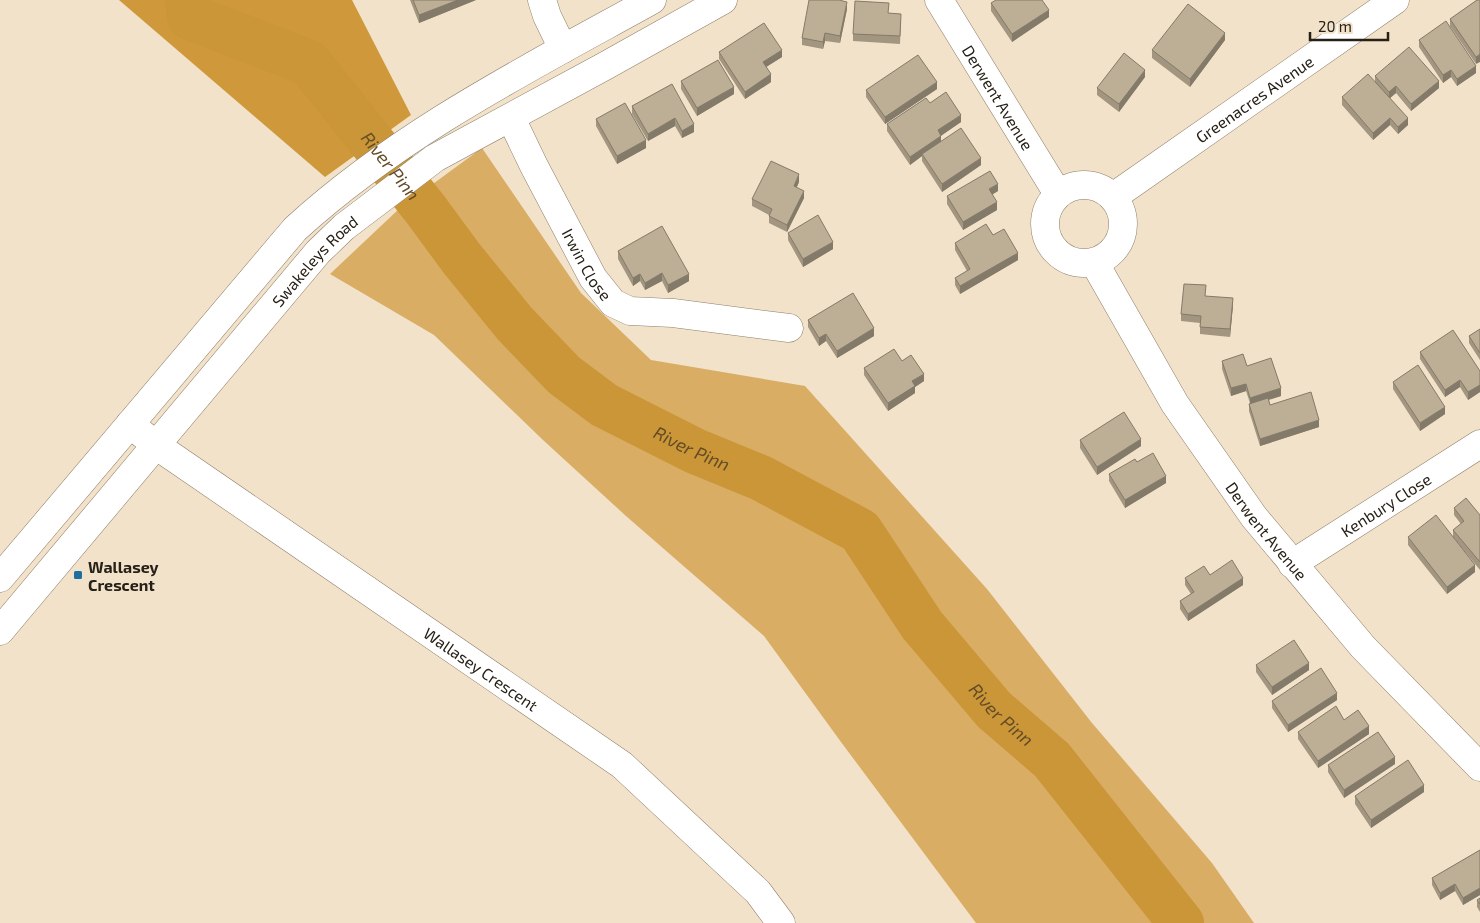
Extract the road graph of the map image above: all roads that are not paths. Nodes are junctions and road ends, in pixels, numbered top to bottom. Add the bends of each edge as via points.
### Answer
1 (542, 0) edge
2 (652, 0) edge
3 (723, 0) edge
4 (939, 0) edge
5 (1395, 0) edge
6 (588, 35) junction
7 (563, 49) junction
8 (605, 66) junction
9 (511, 118) junction
10 (1058, 194) junction
11 (1113, 197) junction
12 (1094, 262) junction
13 (789, 328) dead end
14 (130, 424) junction
15 (1480, 444) edge
16 (157, 446) junction
17 (1292, 564) junction
18 (0, 578) edge
19 (0, 631) edge
20 (1480, 768) edge
21 (781, 923) edge

1 - 7 street via 546,16
2 - 6 street, Swakeleys Road
3 - 8 street, Swakeleys Road
4 - 10 street, Derwent Avenue
5 - 11 street, Greenacres Avenue
6 - 7 street, Swakeleys Road
6 - 8 street
7 - 14 street, Swakeleys Road via 421,131 327,200 296,229
8 - 9 street, Swakeleys Road
9 - 13 street, Irwin Close via 593,278 613,303 630,311 673,313
9 - 16 street, Swakeleys Road via 435,158 344,227 318,252
10 - 11 street via 1083,184 1097,186
10 - 12 street via 1045,214 1044,228 1048,241 1067,260
11 - 12 street via 1120,207 1122,234 1107,256
12 - 17 street, Derwent Avenue via 1175,404 1254,517
14 - 16 street, Wallasey Crescent
14 - 18 street, Swakeleys Road
15 - 17 street, Kenbury Close
16 - 19 street, Swakeleys Road
16 - 21 street, Wallasey Crescent via 622,766 758,892
17 - 20 street, Derwent Avenue via 1363,647

